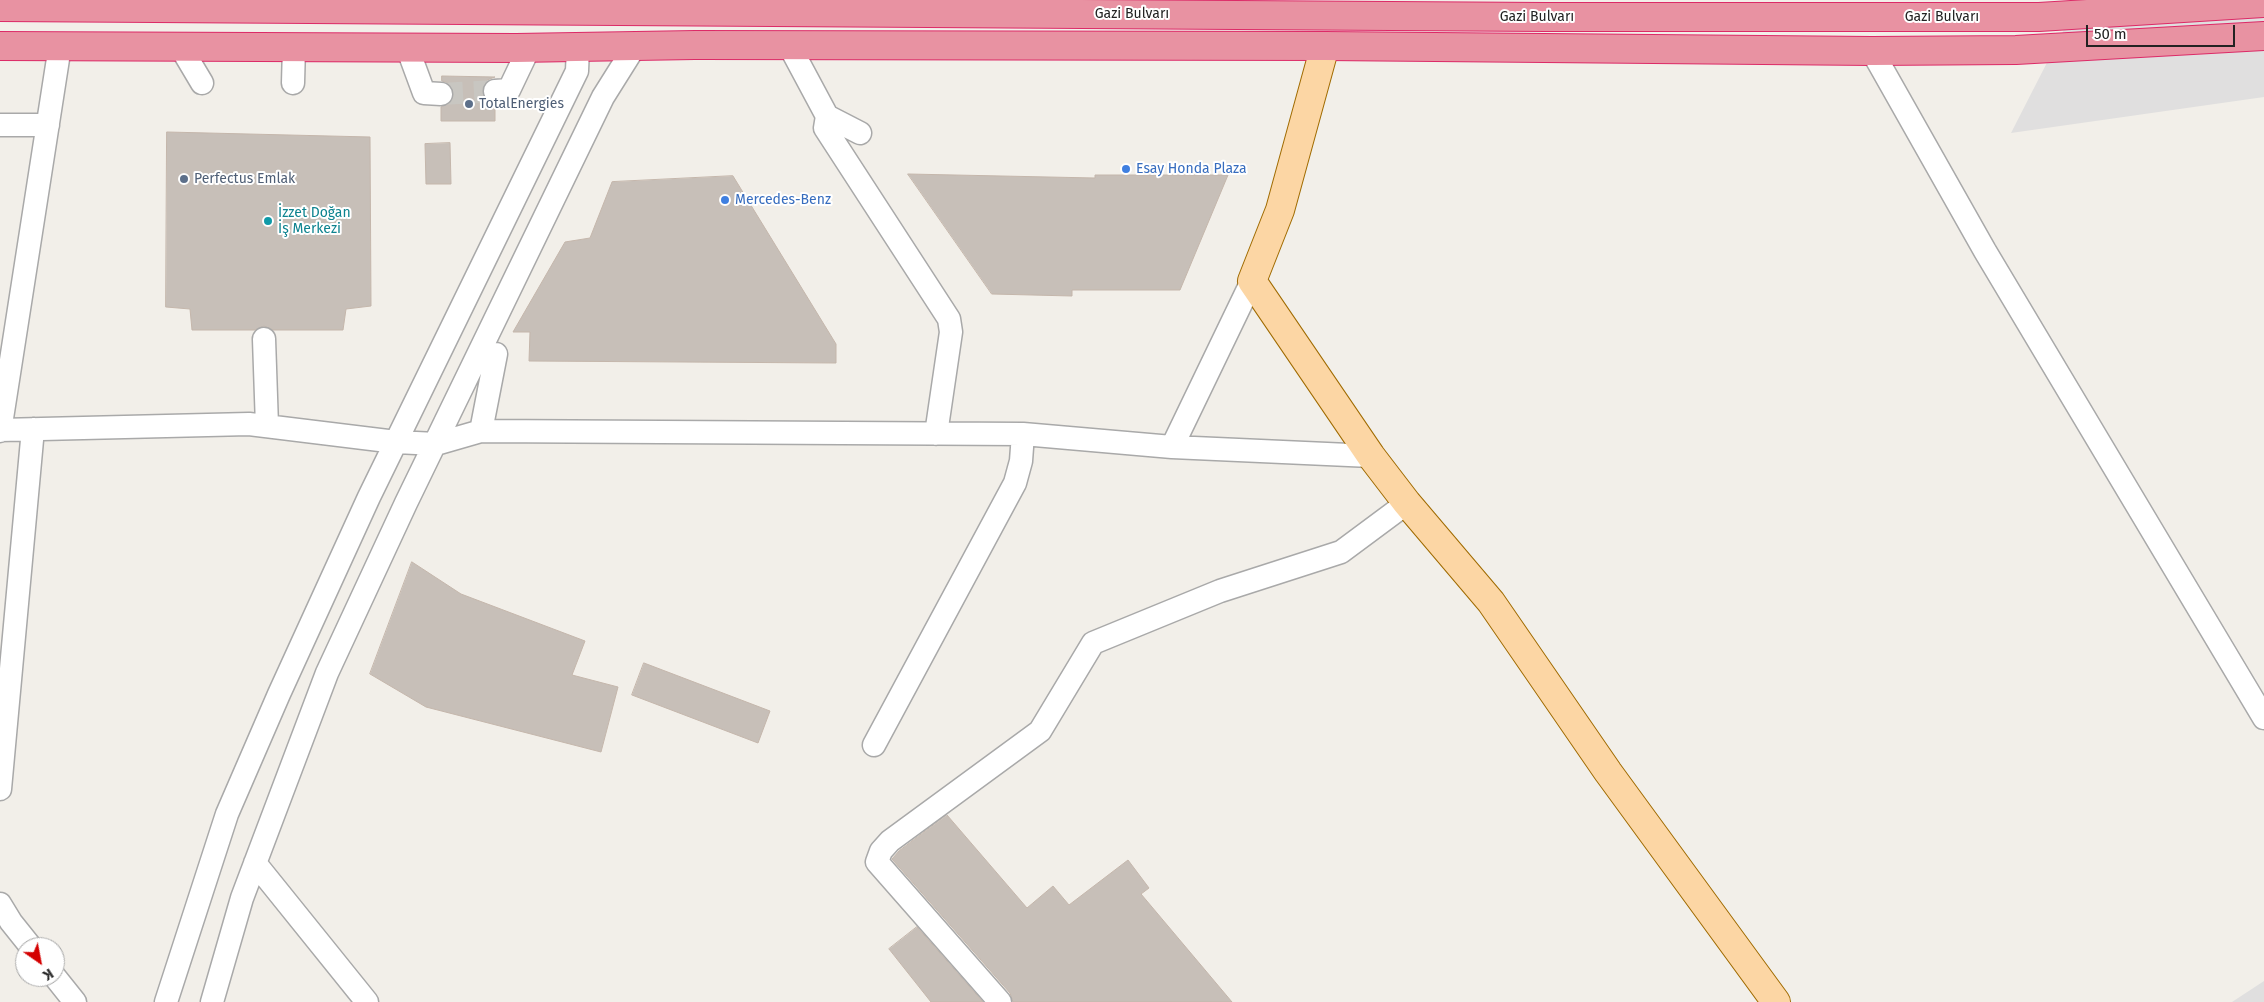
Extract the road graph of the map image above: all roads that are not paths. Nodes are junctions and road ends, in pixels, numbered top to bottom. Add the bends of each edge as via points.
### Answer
1 (2264, 3) edge
2 (0, 8) edge
3 (2264, 36) edge
4 (789, 45) junction
5 (0, 46) edge
6 (60, 46) junction
7 (180, 46) junction
8 (635, 46) junction
9 (1326, 46) junction
10 (294, 47) junction
11 (407, 47) junction
12 (578, 47) junction
13 (529, 48) junction
14 (1872, 51) junction
15 (202, 83) dead end
16 (293, 83) dead end
17 (495, 92) tunnel mouth
18 (441, 94) tunnel mouth
19 (828, 116) junction
20 (0, 125) edge
21 (48, 125) junction
22 (860, 134) dead end
23 (1252, 281) junction
24 (264, 339) dead end
25 (496, 354) dead end
26 (267, 426) junction
27 (33, 429) junction
28 (0, 431) edge
29 (481, 431) junction
30 (936, 434) junction
31 (1023, 434) junction
32 (396, 442) junction
33 (436, 444) junction
34 (1172, 447) junction
35 (1371, 456) junction
36 (1408, 503) junction
37 (2264, 718) edge
38 (874, 745) dead end
39 (0, 789) edge
40 (255, 863) junction
41 (0, 904) edge
42 (23, 937) edge
43 (63, 987) edge
44 (75, 1002) edge
45 (166, 1002) edge
46 (212, 1002) edge
47 (367, 1002) edge
48 (1000, 1002) edge
49 (1776, 1002) edge

1 - 2 highway, Gazi Bulvarı via 2039,17
3 - 14 highway via 2016,50
4 - 8 highway
4 - 9 highway
4 - 19 street
5 - 6 highway
6 - 7 highway
6 - 21 street
7 - 10 highway
7 - 15 street
8 - 12 highway
8 - 33 street via 603,97
9 - 14 highway
9 - 23 main road via 1280,210
10 - 11 highway
10 - 16 street
11 - 13 highway
11 - 18 street via 424,93
12 - 13 highway
12 - 32 street via 577,71
13 - 17 street via 509,90
14 - 37 street via 1985,251
19 - 22 street
19 - 30 street via 825,128 949,319 951,332
20 - 21 street
21 - 28 street
23 - 34 street
23 - 35 main road
24 - 26 street
25 - 29 street
26 - 27 street
26 - 32 street
27 - 28 street
27 - 39 street
29 - 30 street
29 - 33 street
30 - 31 street
31 - 34 street
31 - 38 street via 1022,462 1014,483
32 - 33 street
32 - 45 street via 227,814
33 - 40 street via 327,673
34 - 35 street
35 - 36 main road
36 - 48 street via 1341,552 1220,591 1093,643 1040,731 890,841 881,851 877,862
36 - 49 main road via 1491,602 1608,772
40 - 46 street
40 - 47 street
41 - 42 street
43 - 44 street

